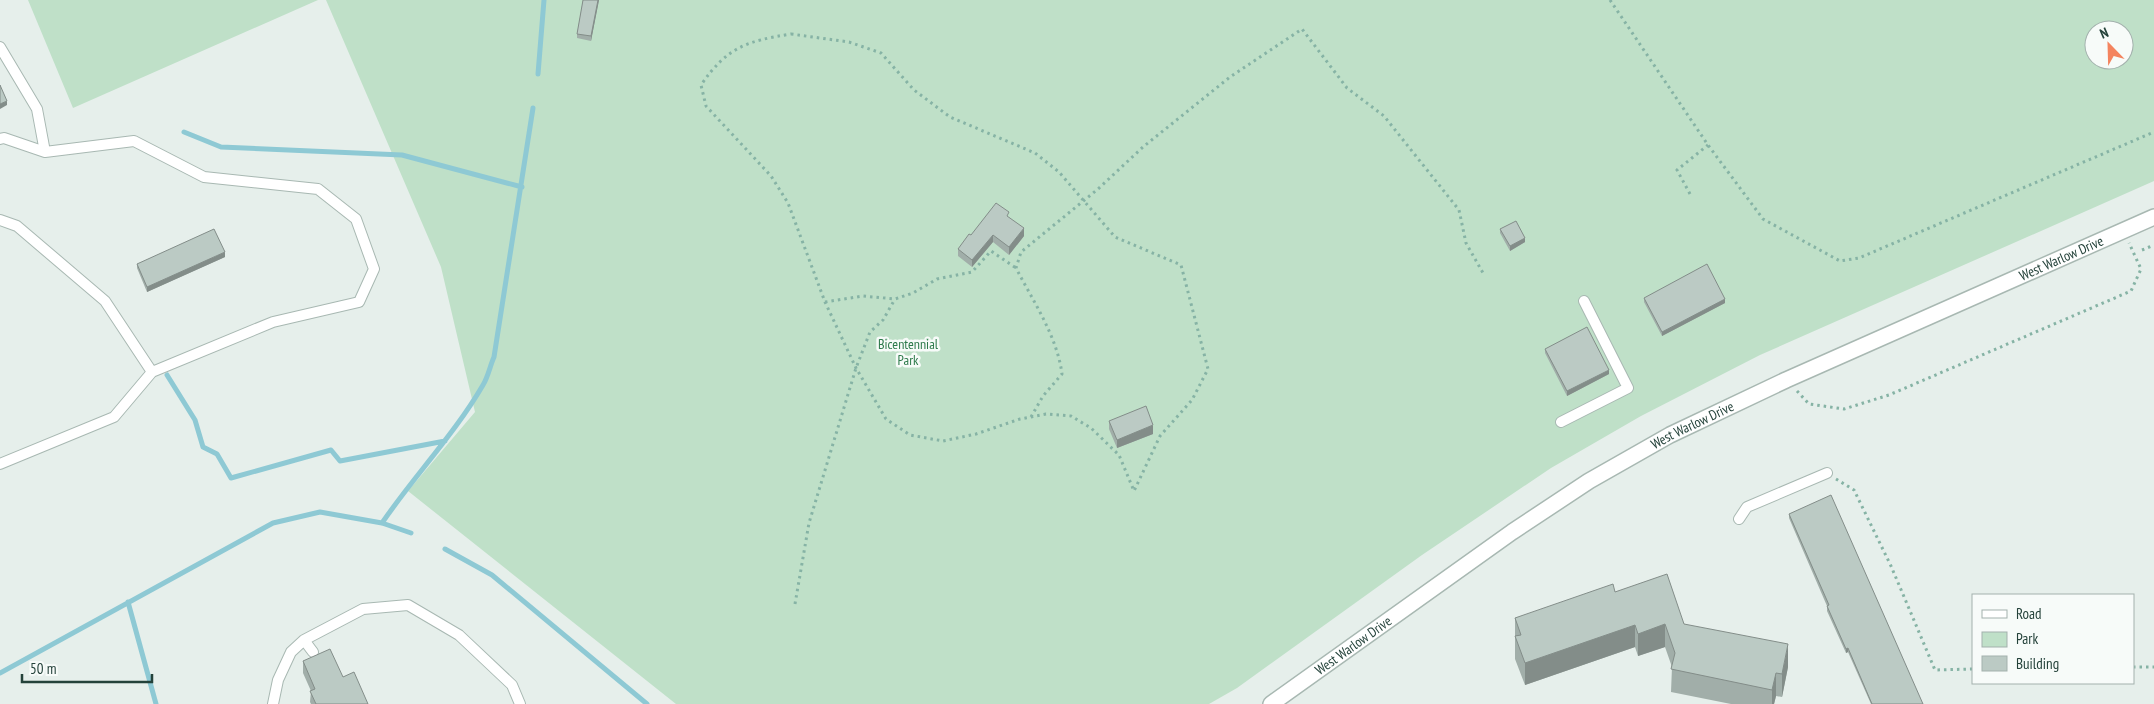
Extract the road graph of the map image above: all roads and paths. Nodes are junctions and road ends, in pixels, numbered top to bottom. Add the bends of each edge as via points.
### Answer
1 (1610, 0) edge
2 (0, 47) edge
3 (2154, 132) edge
4 (0, 139) edge
5 (1708, 145) junction
6 (45, 152) junction
7 (1690, 194) dead end
8 (1082, 201) junction
9 (2154, 217) edge
10 (0, 220) edge
11 (2122, 231) junction
12 (2154, 245) edge
13 (2142, 250) dead end
14 (1016, 268) junction
15 (1483, 273) dead end
16 (895, 299) junction
17 (1584, 301) dead end
18 (825, 302) junction
19 (856, 368) junction
20 (152, 372) junction
21 (1786, 380) junction
22 (1032, 417) junction
23 (1561, 422) dead end
24 (0, 464) edge
25 (1827, 473) joint
26 (1739, 519) dead end
27 (795, 604) dead end
28 (304, 640) junction
29 (312, 652) dead end
30 (2134, 667) edge
31 (2154, 667) edge
32 (1972, 670) edge
33 (273, 704) edge
34 (520, 704) edge
35 (1271, 704) edge

1 - 5 path
2 - 6 lane via 37,109
3 - 5 path via 1859,258 1840,261 1763,220
4 - 6 lane
5 - 7 path via 1677,170
6 - 20 lane via 134,141 204,177 318,189 356,219 374,269 359,302 273,322
8 - 14 path via 1021,252
8 - 15 path via 1230,77 1302,30 1347,88 1384,116 1459,210 1466,243
8 - 18 path via 1059,172 1035,153 950,117 914,90 881,53 849,42 791,34 758,39 734,50 712,69 702,85 706,106 772,176 784,196
8 - 22 path via 1115,237 1182,265 1208,369 1192,400 1160,436 1134,491 1119,455 1092,428 1071,416 1046,414
9 - 11 street, West Warlow Drive
10 - 20 lane via 17,226 105,302
11 - 21 street, West Warlow Drive
11 - 21 path via 2140,268 2132,291 1889,395 1844,409 1809,404
12 - 13 path
14 - 16 path via 991,251 972,272 937,279
14 - 22 path via 1046,326 1060,359 1062,374
16 - 18 path via 863,296
16 - 19 path via 883,320 870,332
17 - 23 lane via 1628,388
18 - 19 path
19 - 22 path via 886,419 910,435 943,441
19 - 27 path via 809,523
20 - 24 lane via 114,418
21 - 35 street, West Warlow Drive via 1670,435 1589,482 1512,532
25 - 26 lane via 1747,507
25 - 32 path via 1854,490 1891,566 1935,670
28 - 29 lane
28 - 33 lane via 291,652 278,680
28 - 34 lane via 362,609 408,605 459,635 512,685
30 - 31 path

